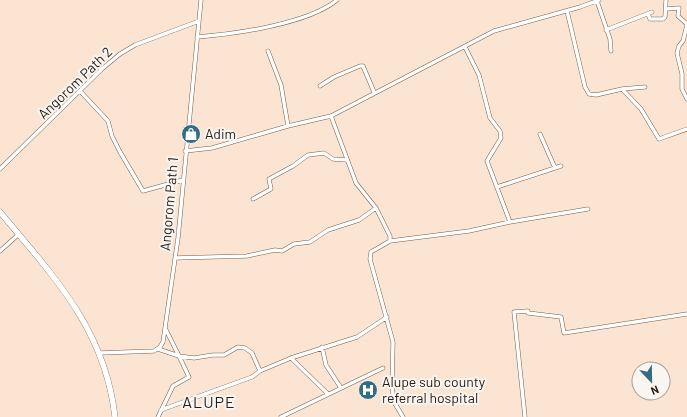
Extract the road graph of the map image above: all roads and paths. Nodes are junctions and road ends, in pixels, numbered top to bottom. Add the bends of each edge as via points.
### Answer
1 (201, 0) edge
2 (338, 0) edge
3 (666, 0) edge
4 (598, 1) edge
5 (666, 9) junction
6 (567, 10) junction
7 (199, 21) junction
8 (687, 25) edge
9 (606, 30) junction
10 (197, 37) junction
11 (465, 48) junction
12 (268, 51) dead end
13 (611, 51) dead end
14 (320, 86) dead end
15 (645, 87) dead end
16 (622, 89) junction
17 (80, 92) junction
18 (374, 92) junction
19 (687, 99) edge
20 (331, 116) junction
21 (288, 126) junction
22 (687, 129) edge
23 (540, 134) dead end
24 (185, 151) junction
25 (347, 160) junction
26 (561, 166) dead end
27 (555, 168) junction
28 (0, 169) edge
29 (183, 180) junction
30 (498, 187) junction
31 (253, 199) dead end
32 (376, 208) junction
33 (588, 209) dead end
34 (0, 212) edge
35 (510, 222) junction
36 (20, 234) junction
37 (390, 241) junction
38 (0, 251) edge
39 (175, 258) junction
40 (687, 314) edge
41 (387, 317) junction
42 (166, 330) junction
43 (322, 348) junction
44 (158, 349) junction
45 (100, 353) junction
46 (179, 356) junction
47 (292, 358) junction
48 (383, 368) dead end
49 (260, 371) junction
50 (341, 388) junction
51 (328, 394) junction
52 (161, 410) junction
53 (115, 417) edge
54 (158, 417) edge
55 (281, 417) edge
56 (403, 417) edge
57 (525, 417) edge

1 - 7 street, Angorom Path 1
2 - 10 street via 314,14 271,26
3 - 5 street
4 - 6 street
4 - 9 street
5 - 8 street via 679,8 678,16
5 - 9 street via 664,18 650,19 650,13
6 - 11 street via 499,29
6 - 16 street via 585,87 589,94 596,95
7 - 10 street, Angorom Path 1
7 - 17 street, Angorom Path 2 via 126,50 103,68
8 - 19 street via 684,41 678,46 682,89
9 - 13 street
10 - 24 street, Angorom Path 1
11 - 18 street
11 - 30 street via 479,75 490,118 500,130 501,138 487,161
12 - 21 street via 281,85
14 - 18 street via 334,76 363,66
15 - 16 street
16 - 22 street via 641,109 659,139
17 - 28 street, Angorom Path 2
17 - 29 street via 106,118 120,152 143,191
18 - 20 street
20 - 21 street
20 - 25 street
21 - 24 street via 212,148
23 - 27 street
24 - 29 street, Angorom Path 1
25 - 31 street via 332,159 324,153 308,155 269,179 271,189
25 - 32 street via 356,183
26 - 27 street
27 - 30 street
29 - 39 street, Angorom Path 1
30 - 35 street
32 - 37 street
32 - 39 street via 359,220 328,230 310,242 294,244 282,251 247,256
33 - 35 street
34 - 36 highway
35 - 37 street via 469,231
36 - 38 street
36 - 45 highway via 78,311
37 - 41 street via 371,252 370,259
39 - 42 street, Angorom Path 1
40 - 57 street via 564,333 561,317 528,311 514,312
41 - 43 street via 357,337
41 - 56 street via 393,342 394,402
42 - 44 street, Angorom Path 1 via 162,345
42 - 46 street
43 - 47 street
43 - 50 street via 326,365
44 - 45 street
44 - 46 street
45 - 53 highway via 108,378
46 - 49 street via 194,358 224,355 238,347 245,348 252,352
46 - 52 street via 189,377 174,386
47 - 49 street
47 - 51 street
48 - 50 street
49 - 52 street via 252,377
50 - 51 street
51 - 55 street
52 - 54 street

